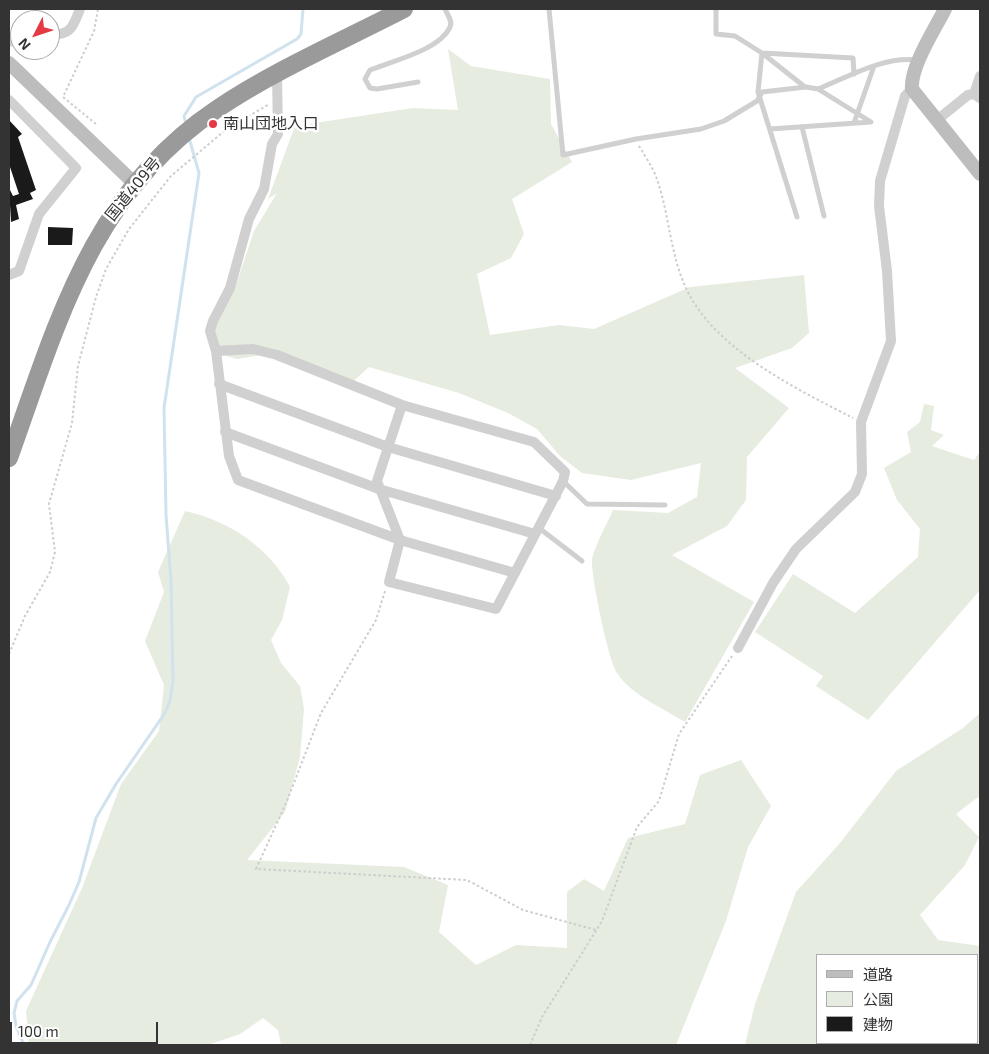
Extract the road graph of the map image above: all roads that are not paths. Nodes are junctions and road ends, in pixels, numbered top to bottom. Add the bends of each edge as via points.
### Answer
1 (80, 9) edge
2 (404, 9) edge
3 (445, 9) edge
4 (549, 9) edge
5 (716, 9) edge
6 (945, 9) edge
7 (60, 35) edge
8 (762, 53) junction
9 (920, 60) junction
10 (9, 63) edge
11 (874, 66) junction
12 (854, 74) junction
13 (277, 75) junction
14 (980, 76) edge
15 (418, 82) dead end
16 (806, 87) junction
17 (818, 89) junction
18 (912, 89) junction
19 (977, 96) edge
20 (760, 98) junction
21 (9, 100) edge
22 (858, 114) junction
23 (937, 120) junction
24 (854, 123) junction
25 (802, 127) junction
26 (770, 129) junction
27 (980, 174) edge
28 (134, 184) junction
29 (824, 216) dead end
30 (797, 217) dead end
31 (9, 275) edge
32 (216, 351) junction
33 (219, 384) junction
34 (402, 405) junction
35 (225, 432) junction
36 (388, 447) junction
37 (9, 458) edge
38 (564, 481) junction
39 (380, 488) junction
40 (556, 496) junction
41 (665, 505) dead end
42 (536, 531) junction
43 (400, 540) junction
44 (582, 561) dead end
45 (515, 573) junction
46 (738, 648) road end

1 - 7 street via 73,26
2 - 13 highway, 国道409号
3 - 15 lane via 451,21 450,27 435,44 370,70 365,80 370,88 377,89
4 - 20 lane via 563,155 701,129 724,121
5 - 8 lane via 716,34 735,36
6 - 9 street
8 - 12 lane via 853,58
8 - 16 lane
8 - 20 lane
9 - 11 lane via 904,58
9 - 18 street
10 - 28 street
11 - 12 lane
11 - 22 lane
12 - 17 lane
13 - 28 highway, 国道409号 via 217,108 186,132
13 - 32 street via 278,134 272,144 264,189 249,219 230,288 210,331
14 - 19 street
16 - 17 lane
16 - 20 lane via 762,92
17 - 22 lane
18 - 23 street
18 - 46 street via 905,96 880,181 879,206 891,341 861,422 862,474 855,492 796,549 772,583
19 - 23 street via 968,96
20 - 26 lane
21 - 31 street via 76,168 38,214 19,271
22 - 24 lane
22 - 24 lane via 871,122
23 - 27 street
24 - 25 lane
25 - 26 lane
25 - 29 lane
26 - 30 lane
28 - 37 highway, 国道409号 via 99,233 80,269
32 - 33 street
32 - 34 street via 252,349 277,355
33 - 35 street
33 - 36 street
34 - 36 street
34 - 38 street via 534,442 565,472
35 - 39 street
35 - 43 street via 238,480
36 - 39 street via 377,481
36 - 40 street
38 - 40 street
38 - 41 lane via 587,504
39 - 42 street
39 - 43 street
40 - 42 street
42 - 44 lane
42 - 45 street
43 - 45 street
43 - 45 street via 389,582 496,609

